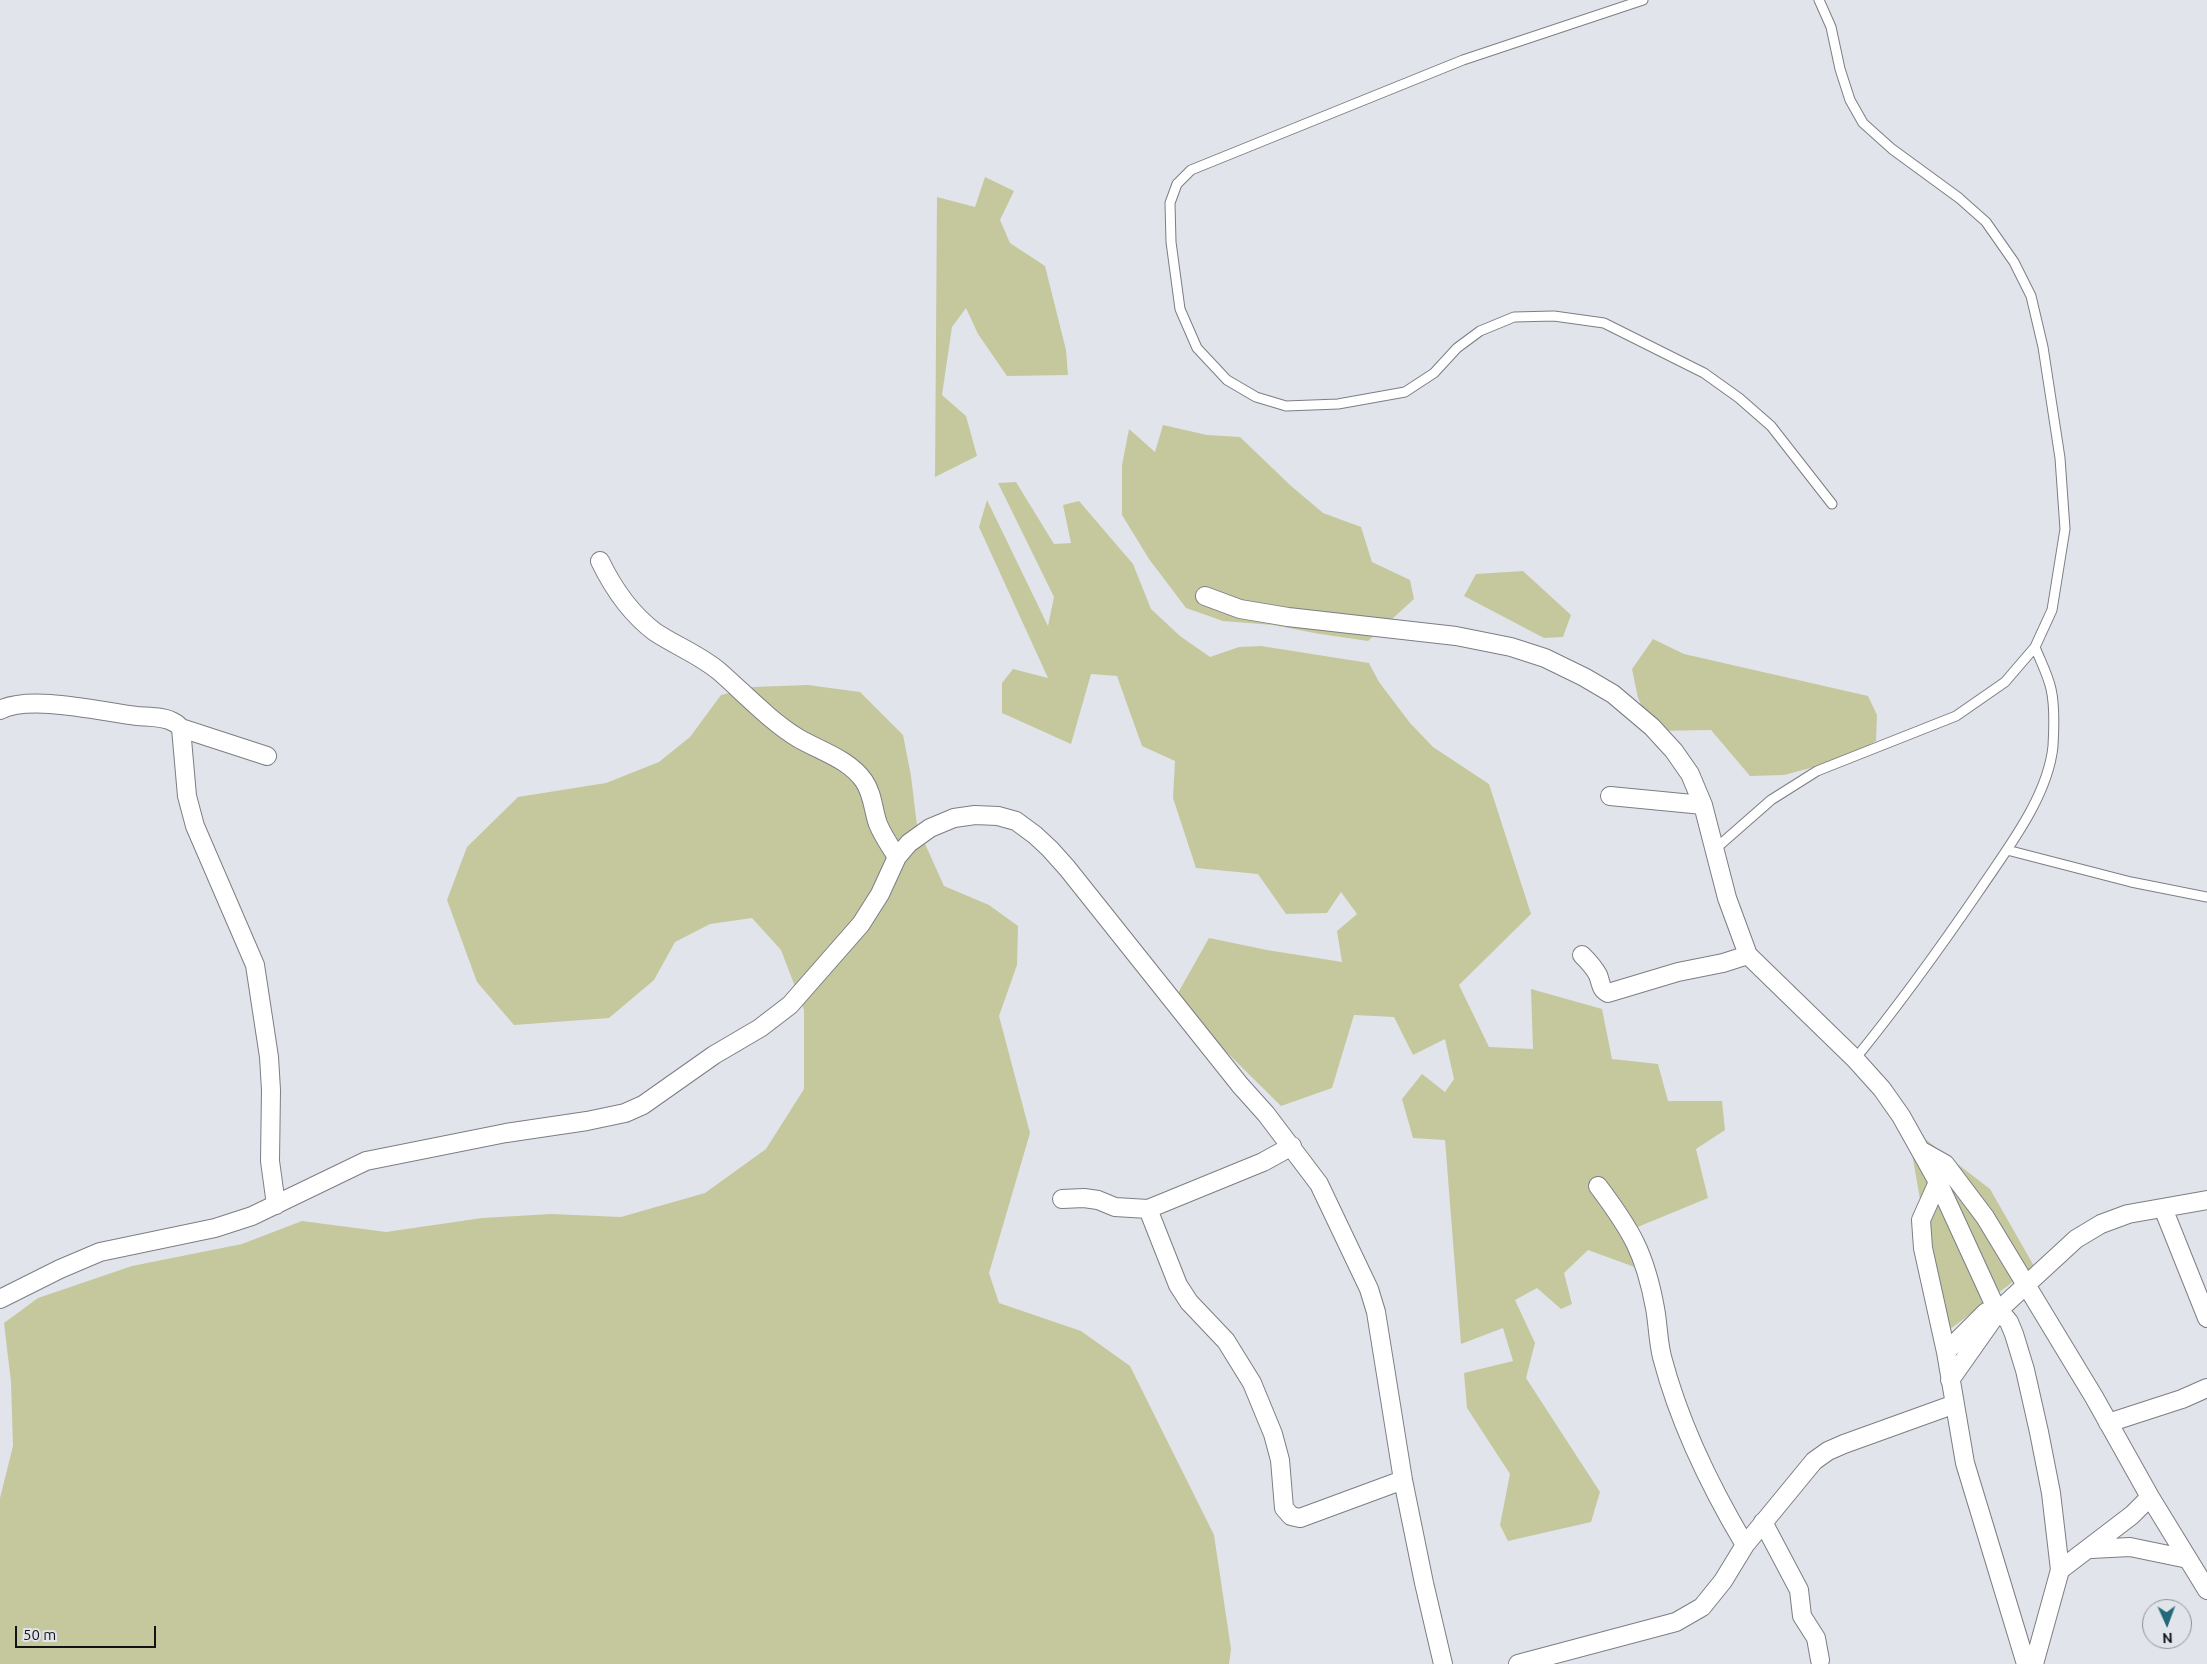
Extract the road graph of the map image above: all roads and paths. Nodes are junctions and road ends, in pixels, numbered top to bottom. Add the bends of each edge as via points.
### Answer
1 (1643, 0) edge
2 (1819, 0) edge
3 (1832, 504) dead end
4 (600, 561) dead end
5 (1205, 596) dead end
6 (2035, 647) junction
7 (0, 710) edge
8 (181, 728) junction
9 (268, 756) dead end
10 (1610, 796) dead end
11 (1703, 805) junction
12 (2007, 850) junction
13 (1714, 851) junction
14 (897, 857) junction
15 (2207, 897) edge
16 (1582, 955) dead end
17 (1748, 955) junction
18 (1855, 1059) junction
19 (1292, 1146) junction
20 (1920, 1150) junction
21 (1938, 1182) junction
22 (1598, 1186) dead end
23 (1062, 1199) dead end
24 (2207, 1200) edge
25 (276, 1205) junction
26 (2163, 1208) junction
27 (1148, 1209) junction
28 (2026, 1287) junction
29 (0, 1300) edge
30 (1997, 1306) junction
31 (2207, 1318) edge
32 (1946, 1352) junction
33 (1950, 1380) junction
34 (2207, 1388) edge
35 (1955, 1404) junction
36 (2108, 1423) junction
37 (1403, 1480) junction
38 (2150, 1498) junction
39 (1763, 1522) junction
40 (1745, 1545) junction
41 (2090, 1549) junction
42 (2188, 1559) junction
43 (2060, 1570) junction
44 (2207, 1590) edge
45 (1820, 1660) dead end
46 (1443, 1664) edge
47 (1518, 1664) edge
48 (2026, 1664) edge
49 (2034, 1664) edge

1 - 3 lane via 1463,60 1191,170 1177,184 1170,203 1171,242 1180,309 1197,348 1227,380 1256,397 1286,406 1338,404 1406,392 1434,373 1457,348 1480,331 1514,317 1554,316 1604,323 1704,374 1739,398 1771,426
2 - 6 lane via 1831,27 1850,100 1863,123 1986,222 2014,262 2030,296 2043,347 2056,430 2065,529 2052,610
4 - 14 street via 619,594 656,632 718,671 797,737 833,755 864,781 873,800 878,823
5 - 11 street via 1240,609 1456,636 1545,658 1613,694 1652,727 1690,774
6 - 12 lane via 2052,689 2053,747 2033,807
6 - 13 lane via 2005,682 1956,716 1817,771 1771,800
7 - 8 street via 36,704 80,707 158,718 174,722
8 - 9 street
8 - 25 street via 187,796 194,826 255,965 269,1057 270,1161
10 - 11 street
11 - 13 street
12 - 15 lane via 2131,882
12 - 18 lane via 1892,1014
13 - 17 street
14 - 19 street via 923,833 954,818 998,816 1016,821 1035,835 1067,868 1172,1002
14 - 25 street via 880,894 861,924 790,1005 643,1105 625,1113 587,1121 506,1133 366,1161
16 - 17 street via 1608,993
17 - 18 street
18 - 20 street via 1882,1089
19 - 27 street via 1263,1162
19 - 37 street via 1319,1184 1369,1289 1381,1333
20 - 21 street
20 - 28 street via 1945,1164 1966,1190
21 - 30 street
21 - 32 street via 1924,1211 1921,1232
22 - 40 street via 1625,1221 1636,1242 1647,1273 1662,1356 1682,1414 1715,1492
23 - 27 street via 1084,1198 1115,1207
24 - 26 street
25 - 29 street via 231,1224 100,1252
26 - 28 street via 2128,1214 2102,1224 2076,1239
26 - 31 street
27 - 37 street via 1178,1285 1189,1302 1226,1341 1252,1383 1273,1434 1280,1460 1284,1508 1291,1516 1300,1518
28 - 30 street
28 - 36 street
30 - 32 street
30 - 33 street
30 - 43 street via 2014,1334 2040,1432
32 - 33 street
33 - 35 street
34 - 36 street
35 - 39 street via 1828,1451 1814,1461
35 - 48 street via 1965,1463
36 - 38 street
37 - 46 street
38 - 41 street
38 - 42 street
39 - 40 street
39 - 45 street via 1799,1590 1802,1616 1816,1638
40 - 47 street via 1723,1582 1702,1607 1676,1622
41 - 42 street via 2130,1547
41 - 43 street
42 - 44 street
43 - 49 street

